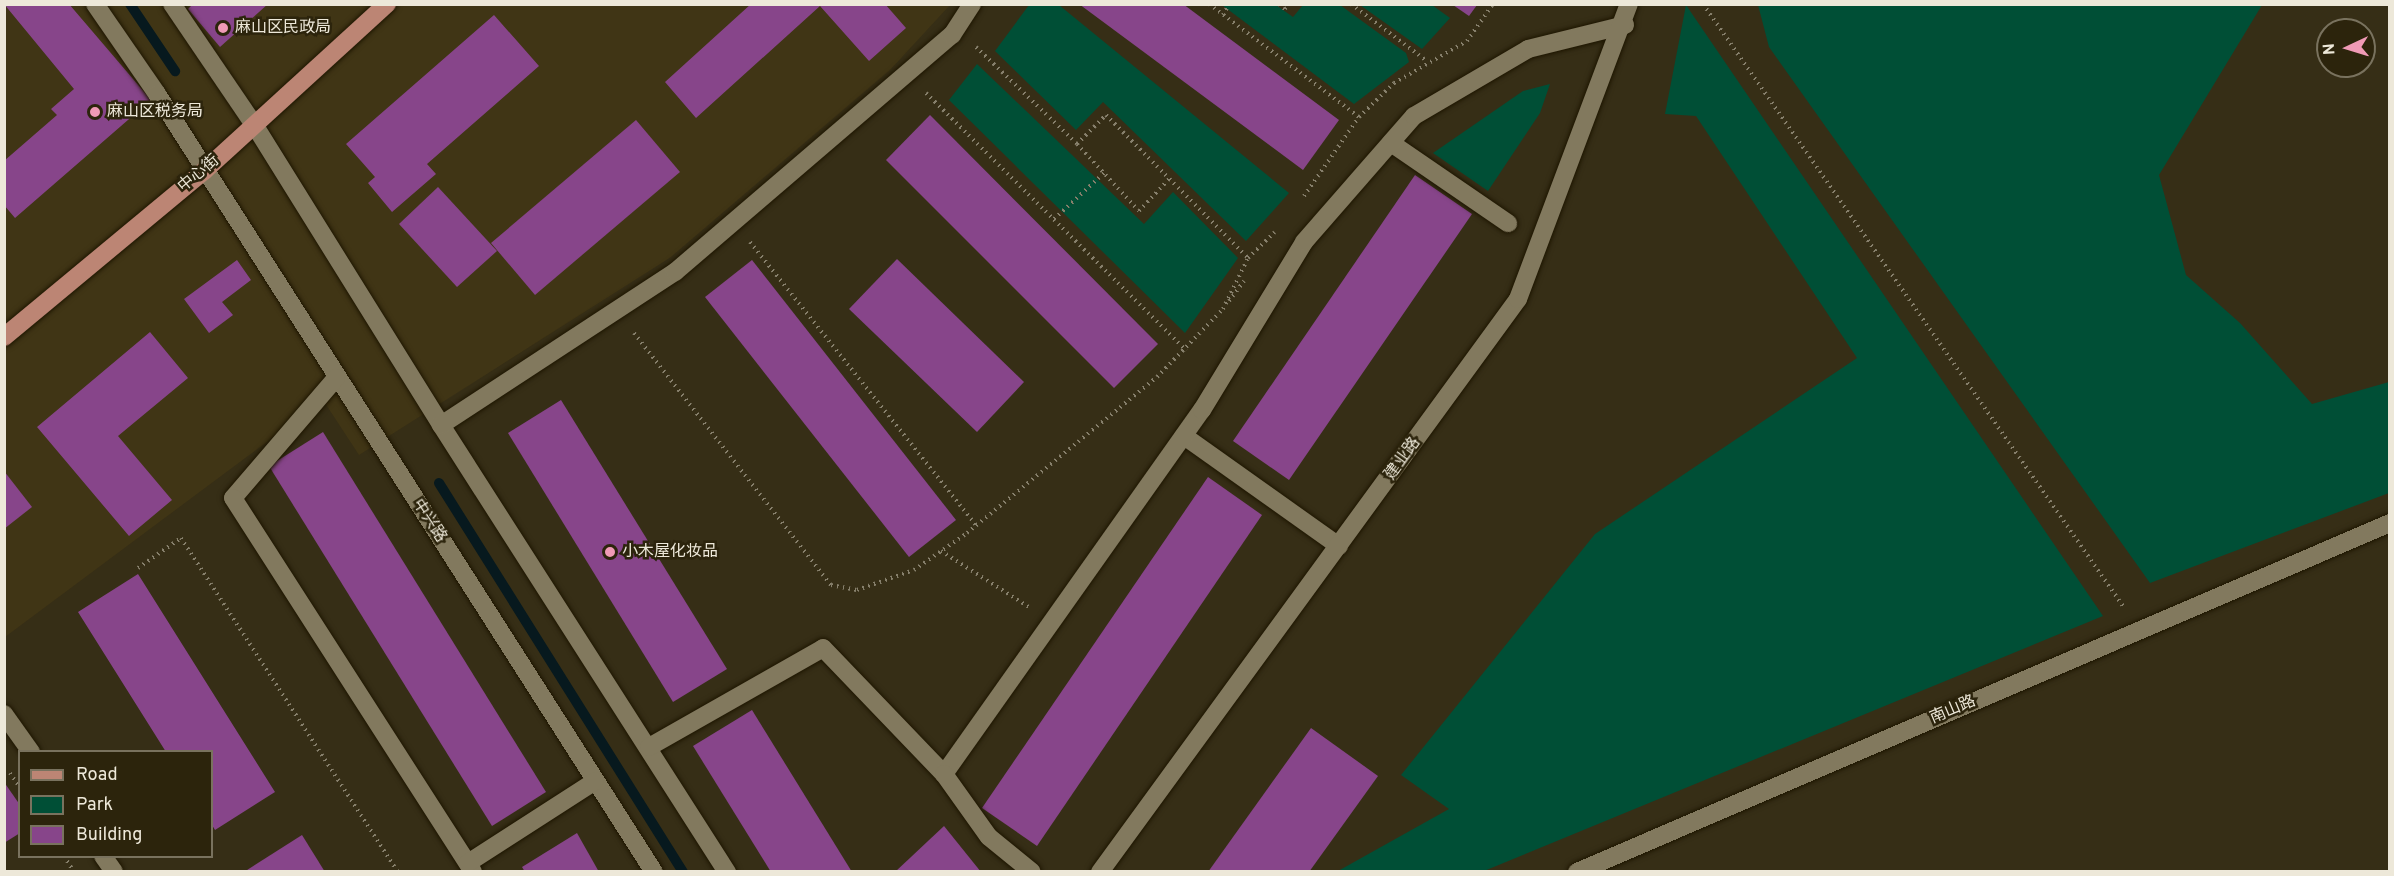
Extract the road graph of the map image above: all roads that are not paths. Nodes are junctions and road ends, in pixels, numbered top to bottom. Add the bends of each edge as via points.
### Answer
1 (95, 4) edge
2 (172, 4) edge
3 (387, 4) edge
4 (972, 4) edge
5 (1629, 4) edge
6 (1625, 25) junction
7 (255, 126) junction
8 (1390, 143) junction
9 (204, 171) junction
10 (1508, 223) dead end
11 (4, 337) edge
12 (336, 378) junction
13 (441, 426) junction
14 (1184, 436) junction
15 (2390, 522) edge
16 (1339, 546) junction
17 (4, 714) edge
18 (648, 747) junction
19 (30, 750) edge
20 (944, 774) junction
21 (595, 781) junction
22 (104, 858) edge
23 (470, 867) edge
24 (114, 872) edge
25 (654, 872) edge
26 (727, 872) edge
27 (1032, 872) edge
28 (1100, 872) edge
29 (1577, 872) edge

1 - 9 street, 中兴路
2 - 7 street
3 - 7 main road, 中心街
4 - 13 street via 957,28 907,75 675,272
5 - 6 street, 建业路
6 - 8 street via 1528,49 1414,116
6 - 16 street, 建业路 via 1518,299
7 - 9 main road, 中心街
7 - 13 street
8 - 10 street
8 - 14 street via 1304,242
9 - 11 main road, 中心街
9 - 12 street, 中兴路
12 - 21 street, 中兴路
12 - 23 street via 233,498
13 - 18 street
14 - 16 street
14 - 20 street
15 - 29 street, 南山路
16 - 28 street, 建业路
17 - 19 street
18 - 20 street via 823,648
18 - 26 street
20 - 27 street via 989,837
21 - 23 street
21 - 25 street, 中兴路
22 - 24 street

